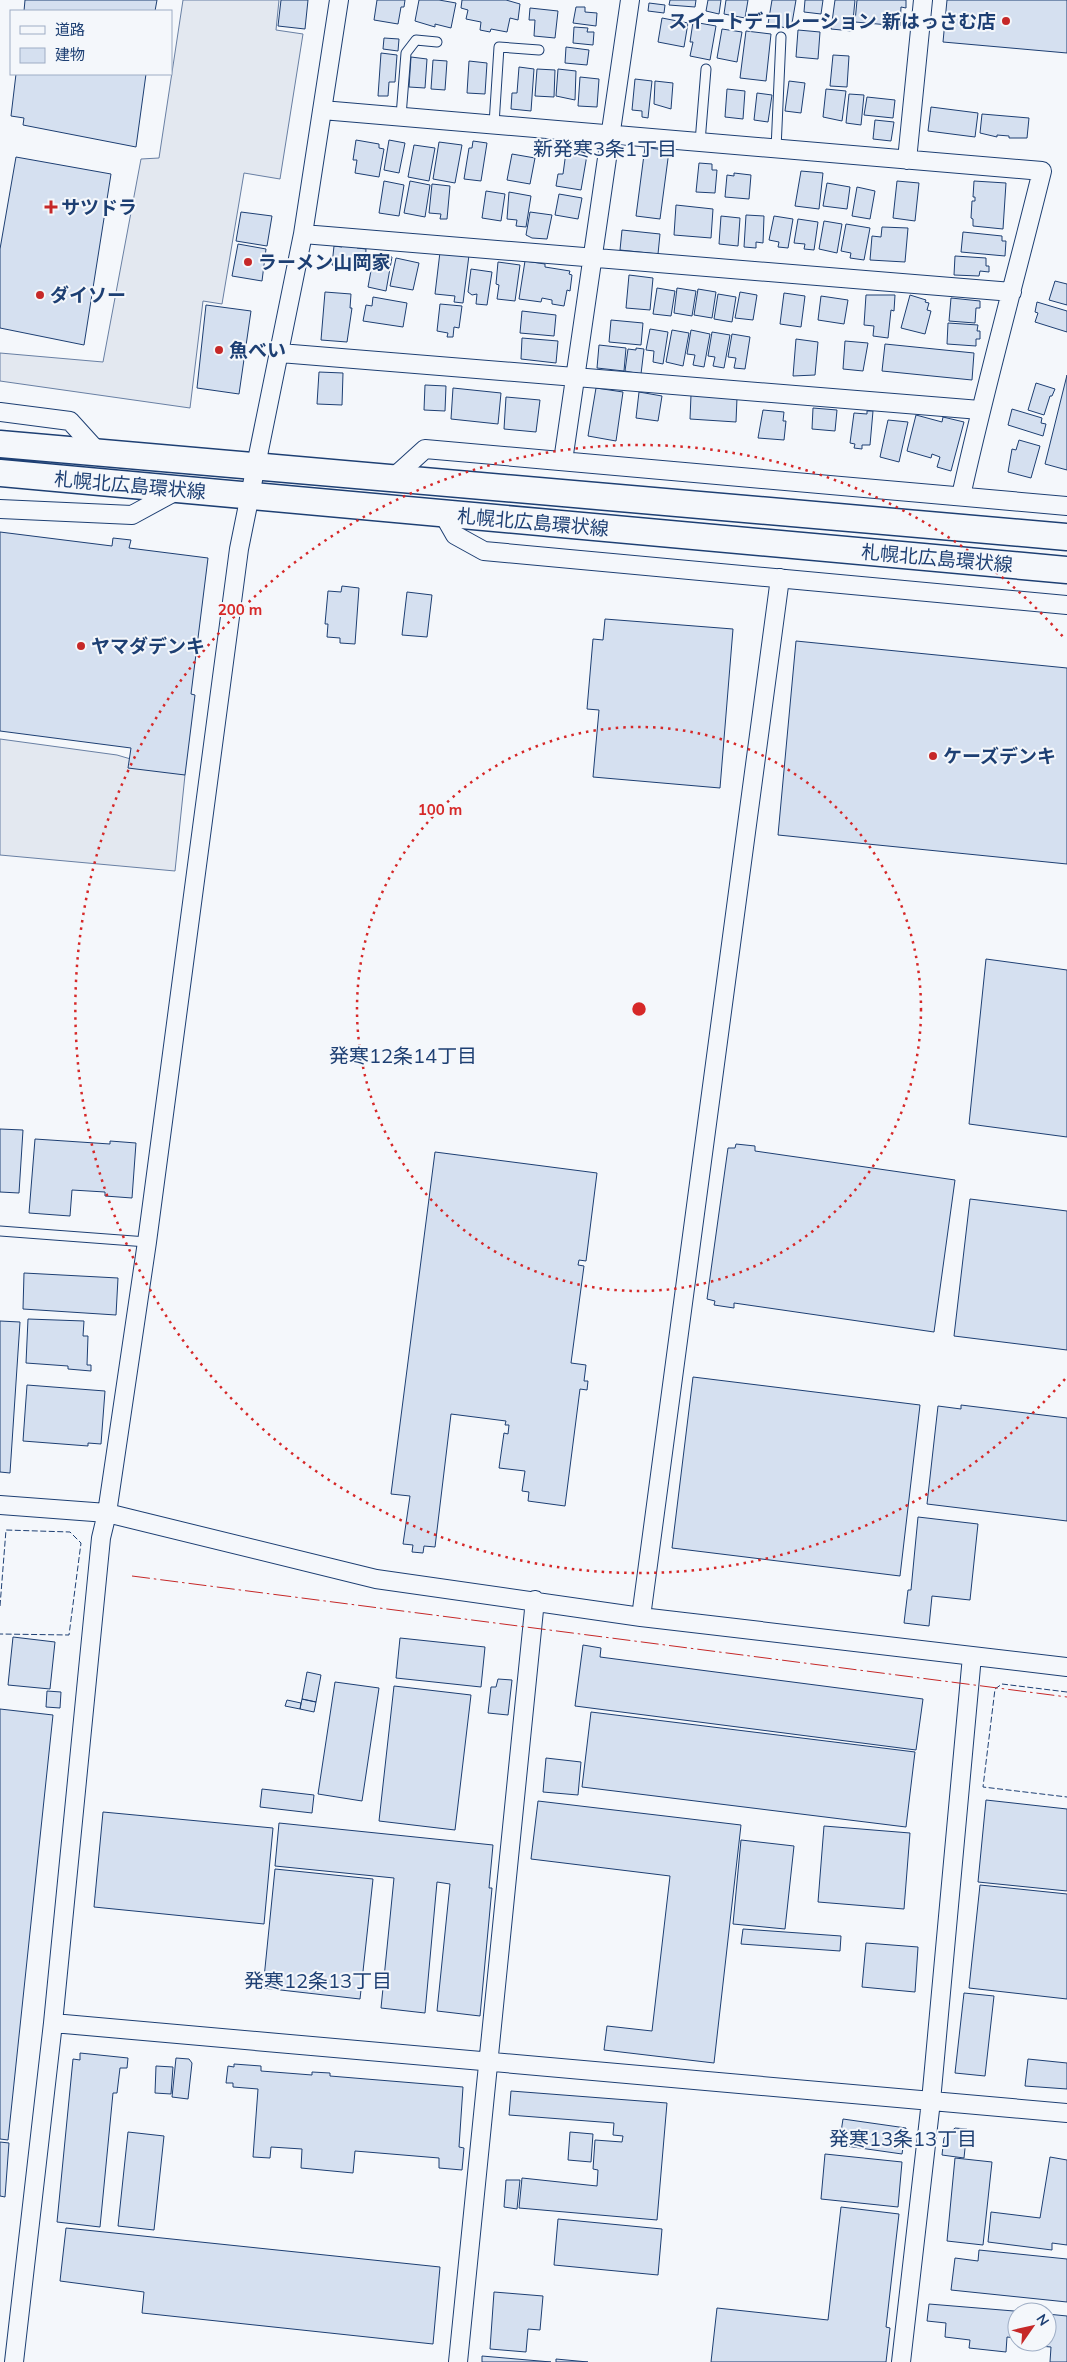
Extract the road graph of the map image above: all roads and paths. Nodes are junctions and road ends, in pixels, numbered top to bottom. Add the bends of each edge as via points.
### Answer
1 (339, 0) edge
2 (630, 0) edge
3 (923, 0) edge
4 (781, 37) dead end
5 (437, 42) dead end
6 (540, 50) dead end
7 (706, 69) dead end
8 (322, 110) junction
9 (401, 116) junction
10 (494, 124) junction
11 (610, 134) junction
12 (700, 142) junction
13 (776, 149) junction
14 (907, 160) junction
15 (303, 234) junction
16 (592, 258) junction
17 (1012, 292) junction
18 (280, 353) junction
19 (575, 376) junction
20 (980, 410) junction
21 (0, 412) edge
22 (0, 444) edge
23 (99, 453) junction
24 (563, 462) junction
25 (254, 466) junction
26 (0, 473) edge
27 (393, 478) junction
28 (179, 490) junction
29 (250, 496) junction
30 (961, 496) junction
31 (1067, 506) edge
32 (0, 509) edge
33 (443, 514) junction
34 (1067, 537) edge
35 (1067, 570) edge
36 (780, 578) junction
37 (1067, 605) edge
38 (0, 1231) edge
39 (147, 1242) junction
40 (0, 1505) edge
41 (107, 1512) junction
42 (535, 1600) junction
43 (641, 1617) junction
44 (972, 1656) junction
45 (1067, 1667) edge
46 (53, 2023) junction
47 (489, 2062) junction
48 (931, 2101) junction
49 (1067, 2113) edge
50 (14, 2362) edge
51 (458, 2362) edge
52 (901, 2362) edge

1 - 8 street
2 - 11 street
3 - 14 street
4 - 13 lane
5 - 9 lane via 416,40 406,53
6 - 10 lane via 499,47
7 - 12 lane
8 - 9 street
8 - 15 street
9 - 10 street
10 - 11 street
11 - 12 street
11 - 16 street
12 - 13 street
13 - 14 street
14 - 17 street via 1042,171
15 - 16 street
15 - 18 street
16 - 17 street
16 - 19 street
17 - 20 street
18 - 19 street
18 - 25 street
19 - 20 street
19 - 24 street
20 - 30 street
21 - 23 street via 70,421
22 - 23 main road, 札幌北広島環状線
23 - 25 main road, 札幌北広島環状線
24 - 27 street via 425,449
24 - 30 street
25 - 27 main road, 札幌北広島環状線
25 - 29 street
26 - 28 main road, 札幌北広島環状線
27 - 34 main road, 札幌北広島環状線
28 - 29 main road, 札幌北広島環状線
28 - 32 street via 132,515
29 - 33 main road, 札幌北広島環状線
29 - 39 street via 238,559
30 - 31 street
33 - 35 main road, 札幌北広島環状線
33 - 36 street via 455,535 484,551
36 - 37 street
36 - 43 street
38 - 39 lane
39 - 41 street
40 - 41 street
41 - 42 street via 376,1579
41 - 46 street via 101,1538
42 - 43 street
42 - 47 street
43 - 44 street
44 - 45 street
44 - 48 street
46 - 47 street
46 - 50 street
47 - 48 street
47 - 51 street
48 - 49 street
48 - 52 street

